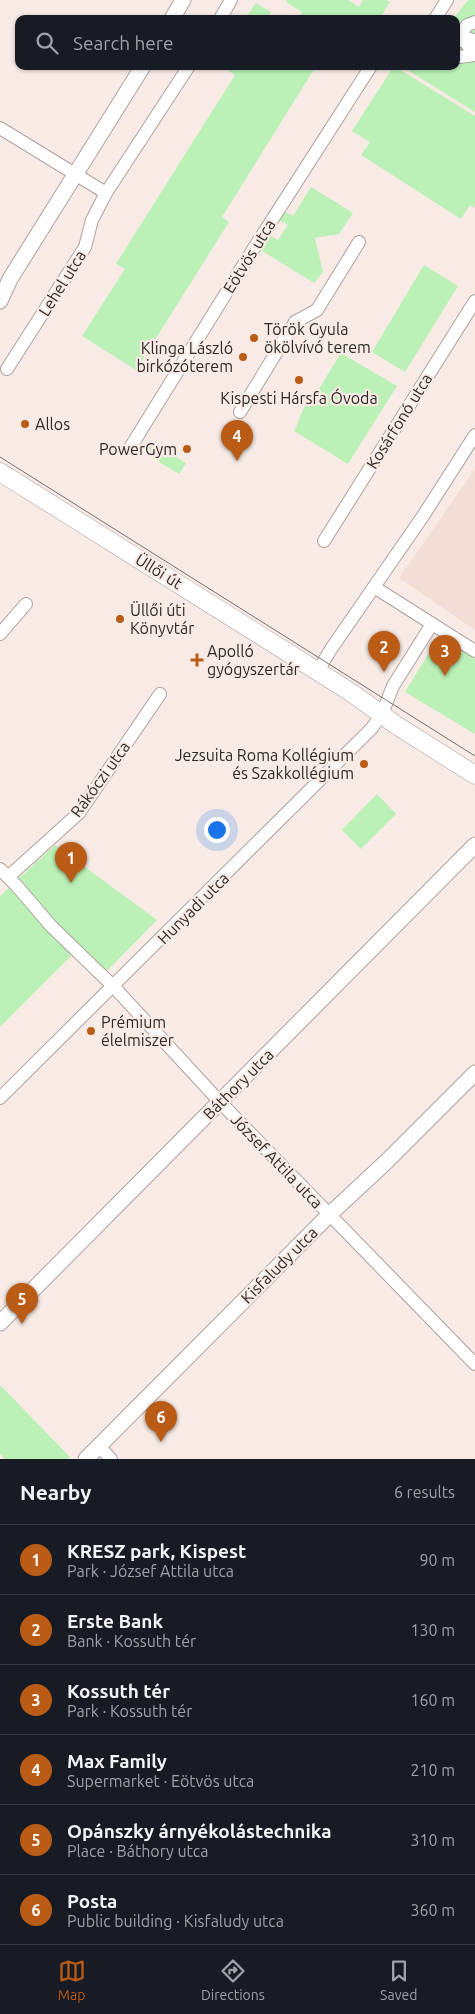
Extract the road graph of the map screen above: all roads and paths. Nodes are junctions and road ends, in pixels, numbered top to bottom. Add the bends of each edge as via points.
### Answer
1 (183, 0) edge
2 (232, 0) edge
3 (447, 0) edge
4 (174, 15) edge
5 (223, 15) edge
6 (438, 15) edge
7 (475, 22) edge
8 (460, 36) edge
9 (474, 49) edge
10 (460, 57) edge
11 (140, 70) edge
12 (186, 70) edge
13 (368, 70) edge
14 (0, 128) edge
15 (75, 175) junction
16 (106, 193) junction
17 (359, 242) dead end
18 (0, 301) edge
19 (475, 301) edge
20 (7, 369) dead end
21 (240, 412) dead end
22 (475, 435) edge
23 (130, 448) dead end
24 (0, 472) edge
25 (324, 541) dead end
26 (374, 587) junction
27 (26, 604) dead end
28 (432, 624) junction
29 (0, 634) edge
30 (475, 651) edge
31 (318, 671) junction
32 (160, 694) dead end
33 (382, 714) junction
34 (475, 775) edge
35 (475, 844) edge
36 (4, 873) edge
37 (114, 986) junction
38 (475, 1073) edge
39 (0, 1098) edge
40 (220, 1102) junction
41 (329, 1215) junction
42 (0, 1323) edge
43 (475, 1364) edge
44 (99, 1446) junction
45 (86, 1459) edge
46 (111, 1459) edge

1 - 4 street
2 - 5 street
3 - 6 street
7 - 8 street via 467,25
9 - 10 street
11 - 15 street
12 - 16 street, Lehel utca
13 - 23 street, Eötvös utca
14 - 15 street
15 - 16 street
15 - 18 street via 10,279
16 - 20 street, Lehel utca via 92,220 85,247
17 - 21 street via 317,310 295,322
19 - 25 street, Kosárfonó utca
22 - 26 street
24 - 31 main road, Üllői út
26 - 28 street
26 - 31 street
27 - 29 street
28 - 30 street
28 - 33 street, Hunyadi utca via 393,686
31 - 33 main road, Üllői út
32 - 36 street, Rákóczi utca via 79,813
33 - 34 main road, Üllői út
33 - 37 street, Hunyadi utca via 372,728
35 - 40 street, Báthory utca
36 - 37 street, József Attila utca via 51,926
37 - 39 street, Hunyadi utca
37 - 40 street, József Attila utca
38 - 41 street, Kisfaludy utca
40 - 41 street, József Attila utca
40 - 42 street, Báthory utca
41 - 43 street, József Attila utca
41 - 44 street, Kisfaludy utca
44 - 45 street, Kisfaludy utca
44 - 46 street

